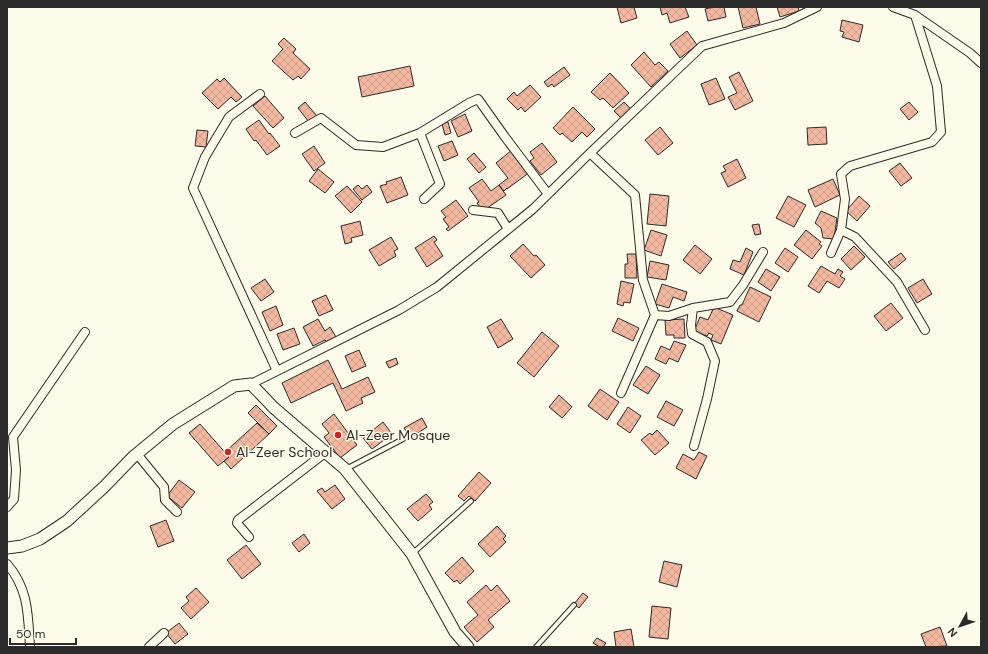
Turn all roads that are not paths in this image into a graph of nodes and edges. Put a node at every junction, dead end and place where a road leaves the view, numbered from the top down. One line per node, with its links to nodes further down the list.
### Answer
1 (817, 7): 8 (street)
2 (894, 7): 3 (street)
3 (915, 15): 4 (street); 13 (street)
4 (981, 63)
5 (260, 94): 20 (street)
6 (295, 133): 7 (street)
7 (420, 133): 9 (street); 10 (street)
8 (590, 153): 9 (street); 17 (street)
9 (548, 194): 12 (street)
10 (424, 199)
11 (473, 210): 12 (street)
12 (508, 230): 20 (street)
13 (841, 230): 15 (street); 18 (street)
14 (763, 252): 16 (street)
15 (831, 253)
16 (693, 308): 17 (street); 24 (street)
17 (655, 315): 22 (street)
18 (925, 330)
19 (86, 332): 29 (street)
20 (277, 371): 21 (street)
21 (251, 384): 25 (street); 26 (street)
22 (620, 393)
23 (403, 438): 27 (lane)
24 (694, 446)
25 (326, 452): 27 (street); 31 (street)
26 (137, 454): 30 (street); 32 (street)
27 (345, 469): 33 (street)
28 (471, 501): 33 (lane)
29 (7, 508)
30 (177, 512)
31 (249, 537)
32 (7, 548)
33 (412, 554): 39 (street)
34 (7, 564): 37 (street)
35 (574, 605): 40 (lane)
36 (164, 633): 38 (street)
37 (30, 647)
38 (149, 647)
39 (468, 647)
40 (536, 647)

